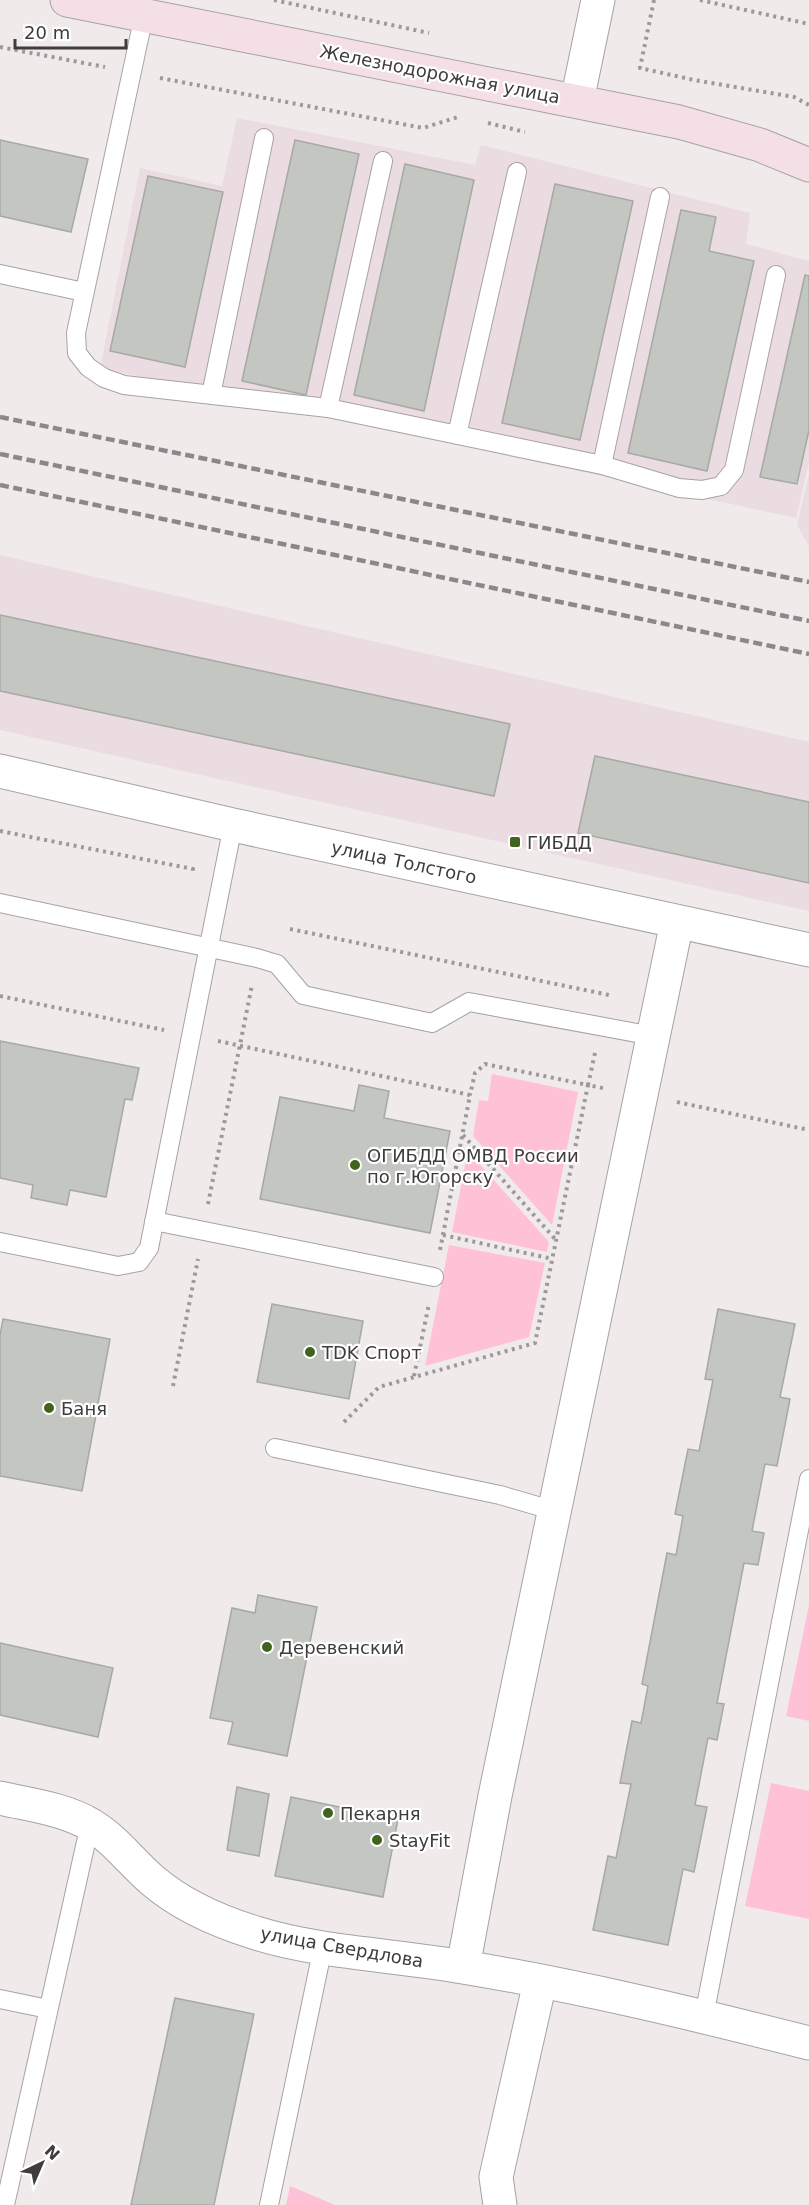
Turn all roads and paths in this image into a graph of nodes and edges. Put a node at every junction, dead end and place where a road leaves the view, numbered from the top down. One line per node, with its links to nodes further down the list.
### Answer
1 (67, 0): 6 (main road, Железнодорожная улица)
2 (274, 0): 8 (path)
3 (598, 0): 11 (street)
4 (654, 0): 12 (path)
5 (700, 0): 7 (path)
6 (144, 15): 10 (lane); 11 (main road, Железнодорожная улица)
7 (809, 24)
8 (436, 34)
9 (0, 47): 10 (path)
10 (132, 73): 13 (path); 23 (lane)
11 (577, 101): 18 (main road, Железнодорожная улица)
12 (809, 105)
13 (466, 119)
14 (478, 121): 15 (path)
15 (525, 132)
16 (264, 138): 24 (lane)
17 (383, 161): 25 (lane)
18 (809, 165)
19 (517, 172): 26 (lane)
20 (660, 197): 27 (lane)
21 (0, 274): 23 (lane)
22 (776, 275): 27 (lane)
23 (84, 292): 24 (lane)
24 (211, 394): 25 (lane)
25 (328, 408): 26 (lane)
26 (457, 435): 27 (lane)
27 (602, 465)
28 (0, 771): 29 (street, улица Толстого)
29 (233, 825): 33 (street, улица Толстого); 35 (lane)
30 (0, 831): 31 (path)
31 (191, 880)
32 (0, 903): 35 (lane)
33 (677, 922): 36 (street, улица Толстого); 43 (street)
34 (290, 929): 38 (path)
35 (208, 947): 37 (lane); 42 (lane)
36 (809, 950)
37 (257, 958): 43 (lane); 44 (path)
38 (609, 995)
39 (0, 996): 41 (path)
40 (165, 1019): 41 (path)
41 (163, 1030): 42 (path)
42 (190, 1036): 44 (path); 50 (lane)
43 (653, 1036): 47 (street)
44 (239, 1046): 46 (path); 51 (path)
45 (588, 1085): 46 (path); 47 (path); 53 (path)
46 (471, 1095): 49 (path)
47 (642, 1095): 48 (path); 62 (street)
48 (809, 1130)
49 (463, 1134): 52 (path); 53 (path)
50 (154, 1221): 51 (lane); 54 (lane)
51 (204, 1230): 56 (lane); 58 (path)
52 (443, 1236): 55 (path); 56 (path)
53 (557, 1240): 55 (path)
54 (0, 1242)
55 (554, 1258): 57 (path)
56 (434, 1276): 57 (path)
57 (414, 1376): 59 (path)
58 (173, 1386)
59 (344, 1422)
60 (275, 1448): 62 (lane)
61 (809, 1479): 70 (lane)
62 (555, 1511): 66 (street)
63 (0, 1798): 64 (street, улица Свердлова)
64 (90, 1824): 65 (street, улица Свердлова); 69 (lane)
65 (323, 1947): 66 (street, улица Свердлова); 73 (lane)
66 (463, 1967): 67 (street, улица Свердлова)
67 (540, 1982): 70 (street, улица Свердлова); 74 (street)
68 (0, 1999): 69 (lane)
69 (48, 2009): 72 (lane)
70 (704, 2016): 71 (street, улица Свердлова)
71 (809, 2043)
72 (5, 2205)
73 (269, 2205)
74 (500, 2205)

